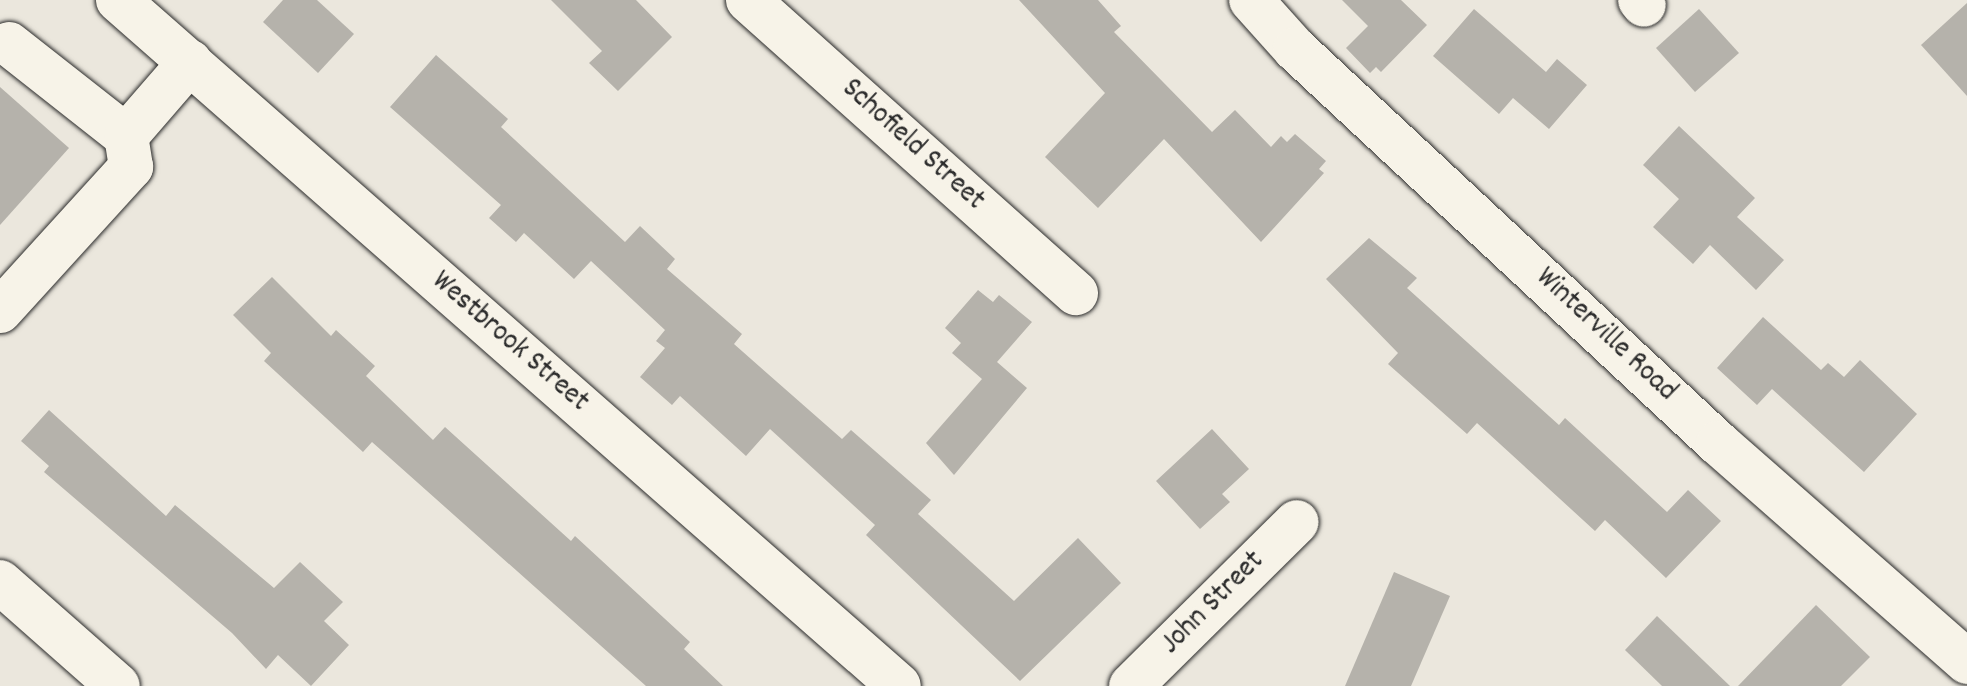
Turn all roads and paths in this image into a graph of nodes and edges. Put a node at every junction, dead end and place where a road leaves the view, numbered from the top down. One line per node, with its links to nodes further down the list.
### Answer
1 (118, 0): 5 (street, Westbrook Street)
2 (748, 0): 7 (street, Schofield Street)
3 (1251, 0): 11 (street, Winterville Road)
4 (9, 44): 6 (street)
5 (190, 62): 6 (street); 13 (street, Westbrook Street)
6 (126, 136): 8 (street)
7 (1076, 293)
8 (0, 311)
9 (1297, 522): 14 (street, John Street)
10 (0, 582): 12 (street)
11 (1967, 662)
12 (118, 686)
13 (899, 686)
14 (1131, 686)

